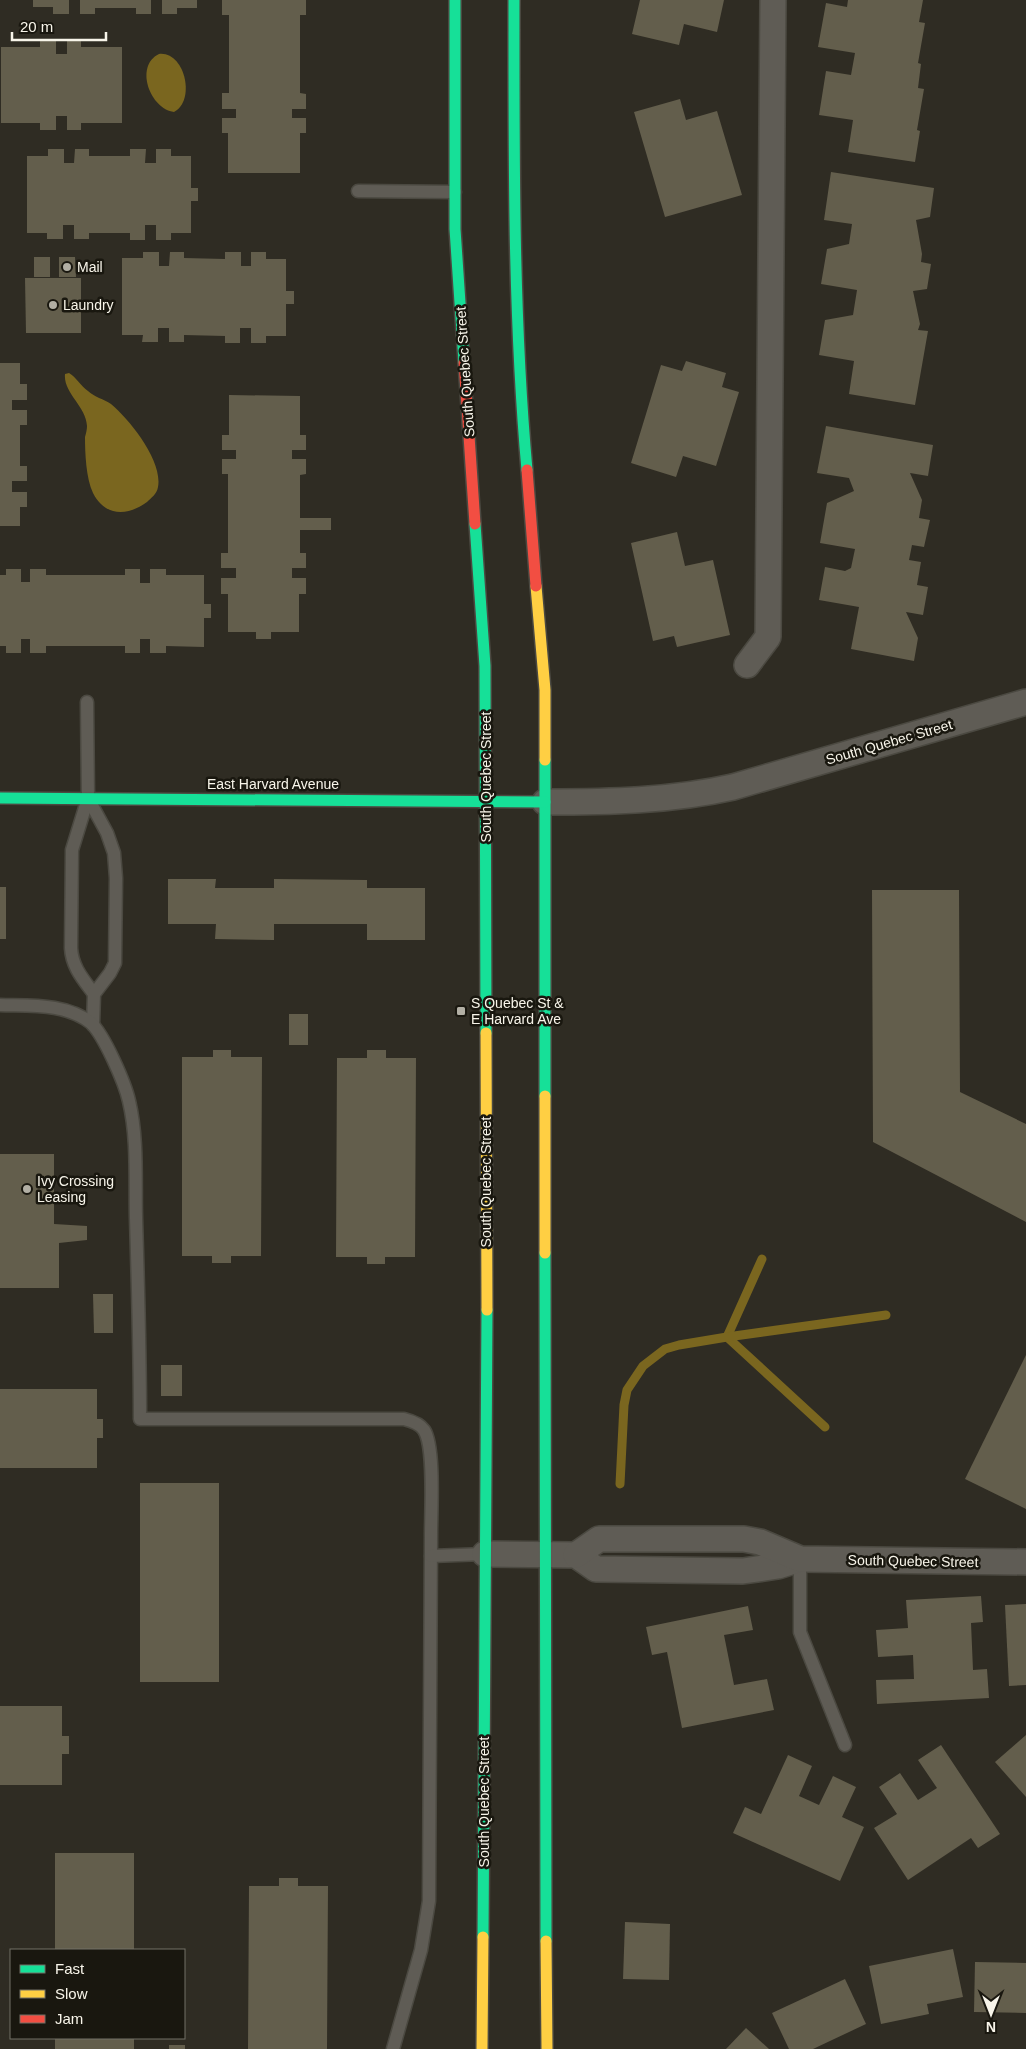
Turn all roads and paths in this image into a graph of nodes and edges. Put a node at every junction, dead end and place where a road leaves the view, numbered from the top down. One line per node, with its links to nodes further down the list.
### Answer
1 (455, 0): 5 (main road, South Quebec Street)
2 (514, 0): 12 (main road)
3 (773, 0): 6 (street)
4 (358, 191): 5 (lane)
5 (455, 192): 11 (main road, South Quebec Street)
6 (747, 664)
7 (87, 702): 10 (lane)
8 (1026, 702): 12 (street, South Quebec Street)
9 (0, 798): 10 (main road, East Harvard Avenue)
10 (88, 798): 11 (main road, East Harvard Avenue); 13 (lane); 13 (lane)
11 (486, 801): 12 (main road, East Harvard Avenue); 16 (main road, South Quebec Street)
12 (545, 802): 17 (main road)
13 (94, 994): 15 (lane)
14 (0, 1006): 15 (lane)
15 (93, 1025): 18 (lane)
16 (486, 1554): 17 (street, South Quebec Street); 18 (lane); 23 (main road, South Quebec Street)
17 (545, 1554): 19 (street, South Quebec Street); 24 (main road)
18 (431, 1556): 22 (lane)
19 (800, 1559): 20 (street, South Quebec Street); 21 (lane)
20 (1026, 1562)
21 (845, 1744)
22 (394, 2048)
23 (482, 2049)
24 (547, 2049)

